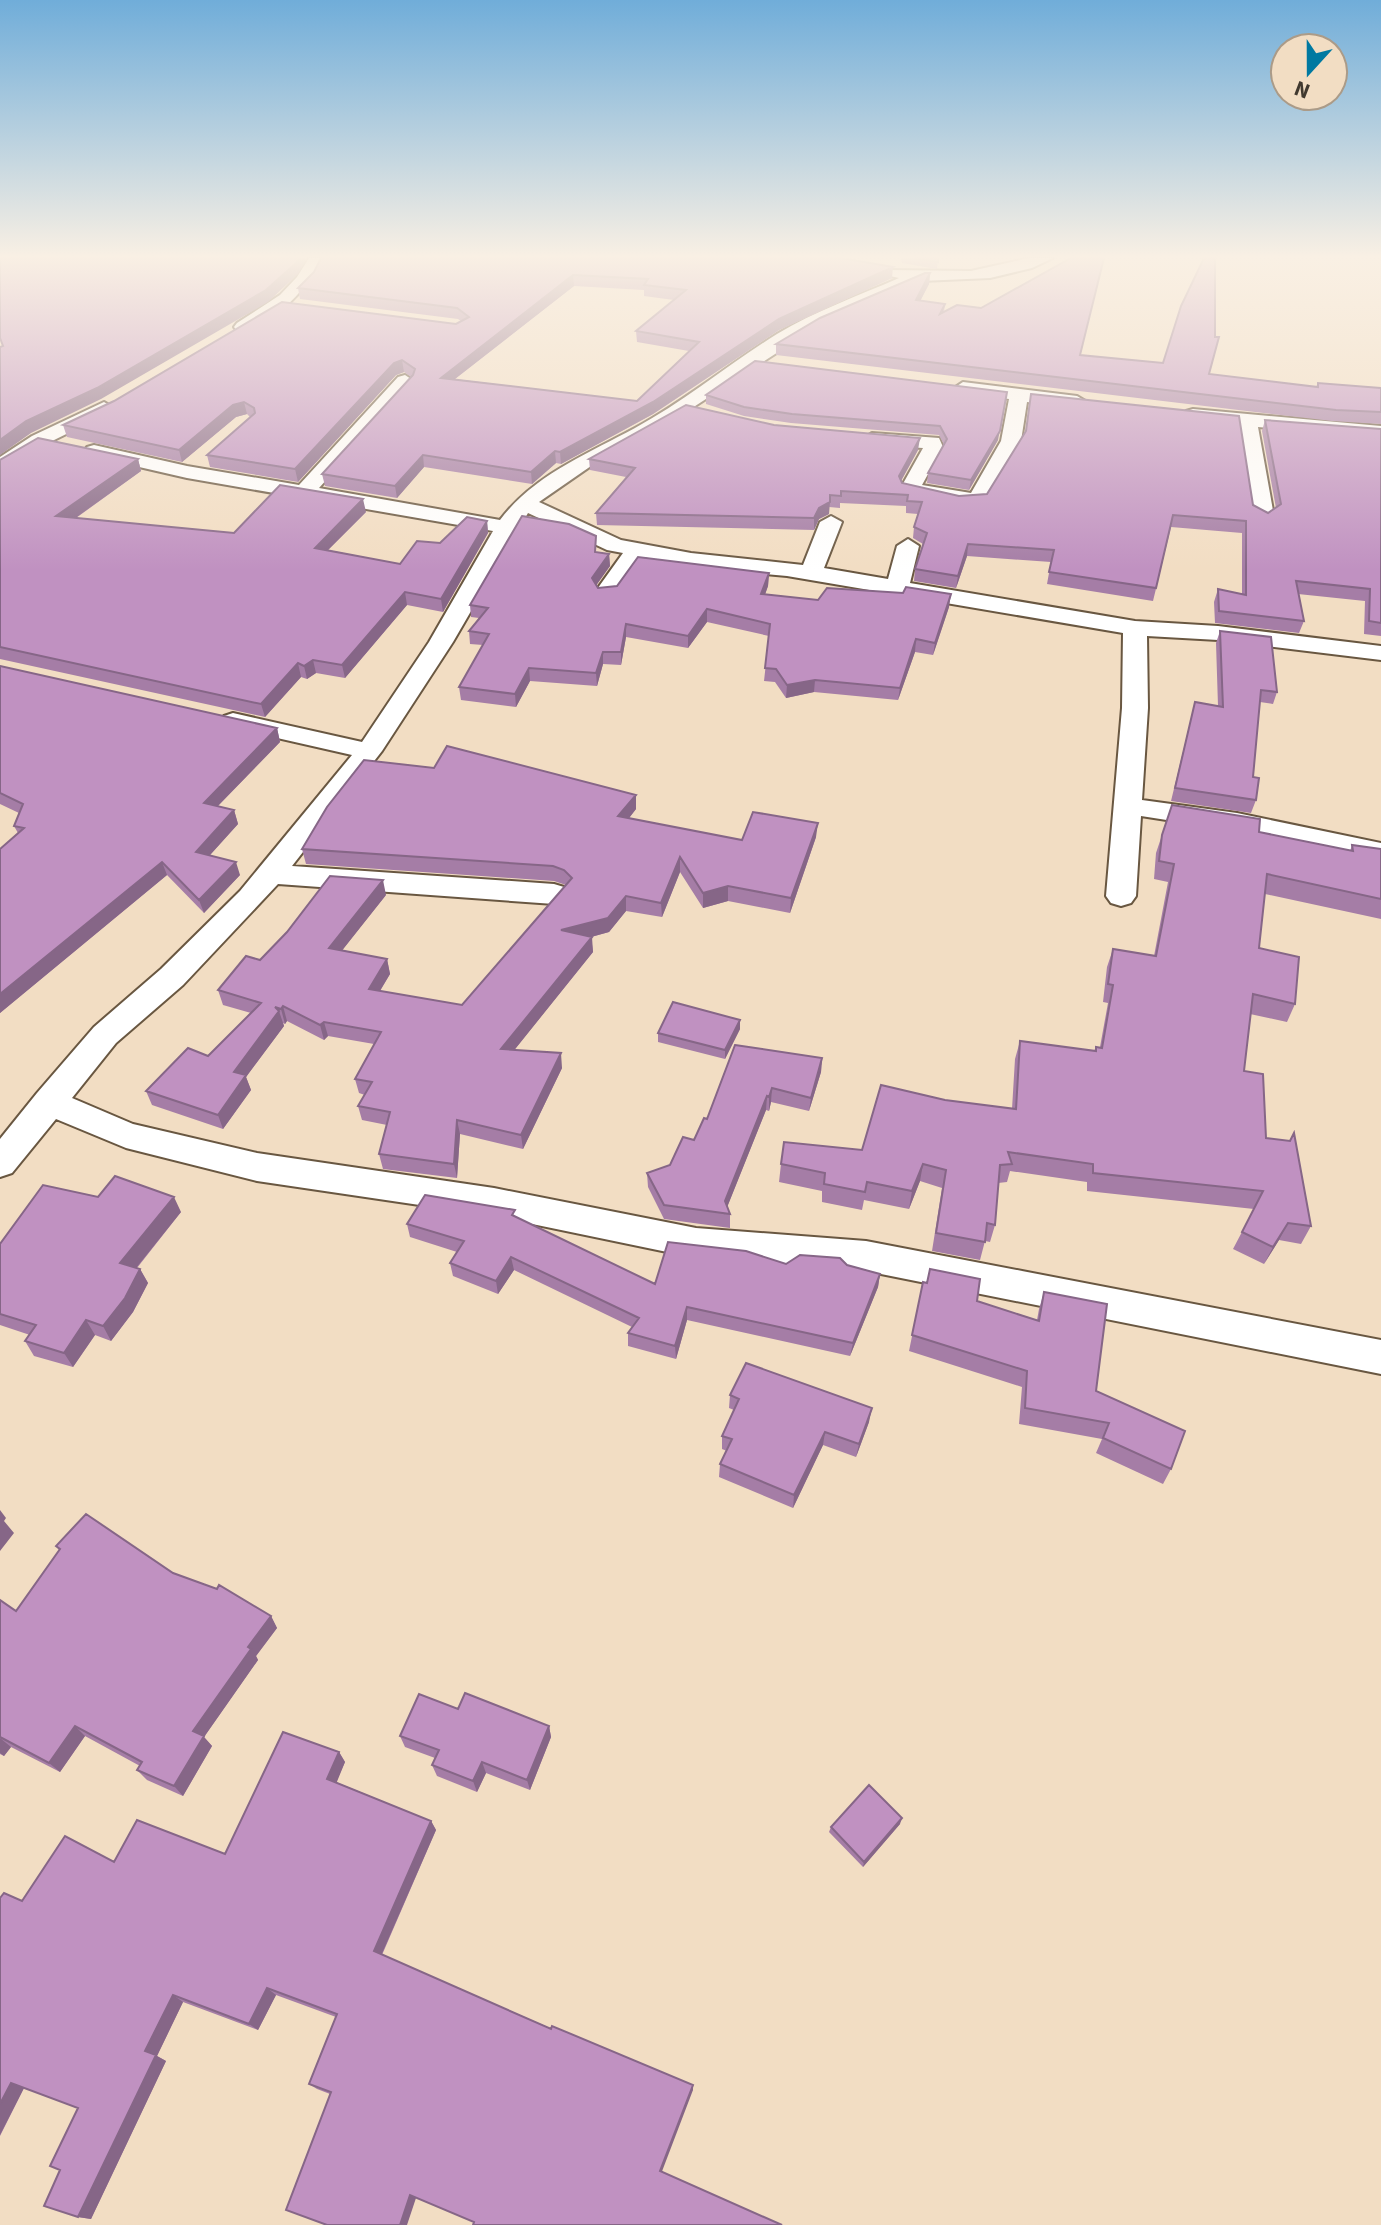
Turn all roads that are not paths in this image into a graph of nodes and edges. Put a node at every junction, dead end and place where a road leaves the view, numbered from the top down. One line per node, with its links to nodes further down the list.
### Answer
1 (751, 362): 9 (street)
2 (758, 362): 3 (street)
3 (783, 365)
4 (405, 381): 19 (street)
5 (946, 386): 6 (street)
6 (1019, 395): 8 (street); 14 (street)
7 (123, 398): 15 (street)
8 (1095, 404)
9 (683, 406): 11 (street); 20 (street)
10 (1171, 413): 12 (street)
11 (712, 415)
12 (1247, 421): 13 (street); 21 (street)
13 (1381, 432)
14 (847, 437)
15 (39, 440): 17 (street); 18 (street)
16 (211, 452): 18 (street)
17 (0, 466)
18 (187, 472): 19 (street)
19 (306, 490): 23 (street)
20 (524, 503): 23 (street); 25 (street)
21 (1263, 516)
22 (831, 522): 26 (street)
23 (506, 527): 32 (street)
24 (908, 546): 27 (street)
25 (637, 550): 26 (street); 28 (street)
26 (811, 573): 27 (street)
27 (897, 587): 29 (street)
28 (607, 592)
29 (1135, 628): 30 (street); 33 (street)
30 (1381, 653)
31 (213, 716): 32 (street)
32 (369, 751): 35 (street)
33 (1128, 806): 34 (street); 37 (street)
34 (1381, 852)
35 (270, 874): 36 (street); 38 (street)
36 (554, 894)
37 (1121, 896)
38 (49, 1102): 39 (street); 40 (street)
39 (0, 1163)
40 (1381, 1357)

